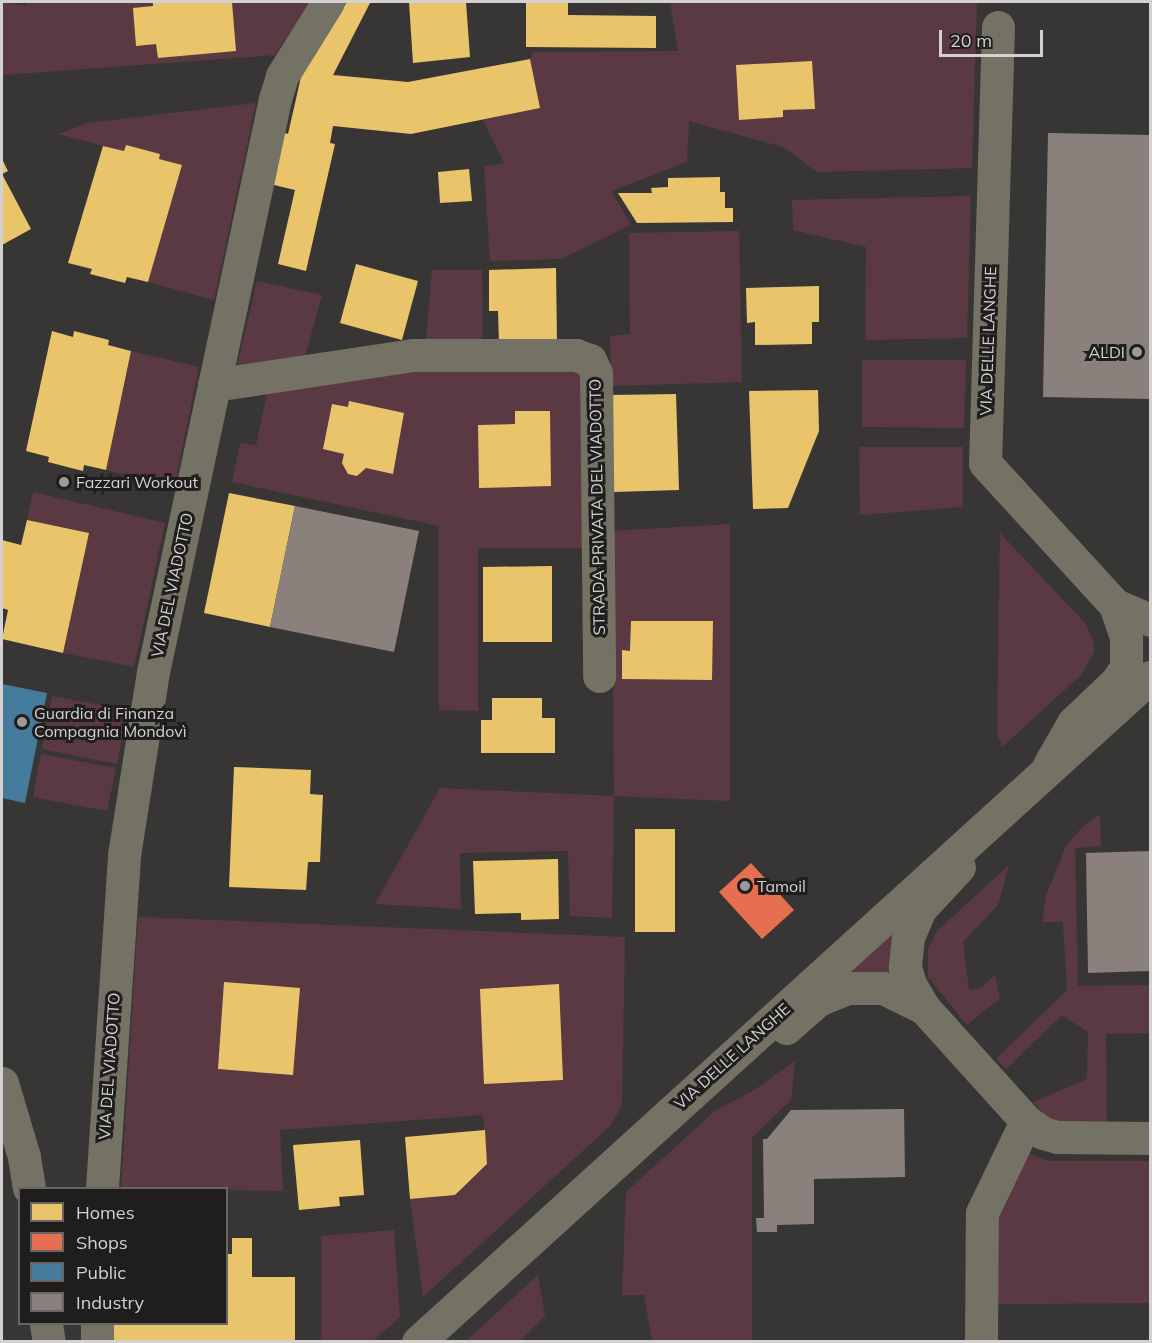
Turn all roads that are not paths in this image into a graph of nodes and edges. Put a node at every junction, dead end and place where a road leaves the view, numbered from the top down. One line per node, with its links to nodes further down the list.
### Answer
1 (328, 2): 3 (street, VIA DEL VIADOTTO)
2 (998, 27): 4 (street, VIA DELLE LANGHE)
3 (214, 385): 6 (street, STRADA PRIVATA DEL VIADOTTO); 16 (street, VIA DEL VIADOTTO)
4 (1115, 605): 5 (street, VIA DELLE LANGHE); 8 (street, VIA DELLE LANGHE)
5 (1150, 620)
6 (599, 676)
7 (1150, 676): 8 (main road, VIA DELLE LANGHE)
8 (1046, 770): 9 (main road, VIA DELLE LANGHE)
9 (963, 845): 10 (street); 11 (main road, VIA DELLE LANGHE)
10 (924, 1008): 11 (street); 13 (street)
11 (746, 1043): 23 (main road, VIA DELLE LANGHE)
12 (2, 1083): 15 (street)
13 (1026, 1121): 14 (street); 24 (street)
14 (1150, 1138)
15 (28, 1187)
16 (102, 1187)
17 (26, 1325): 20 (street)
18 (46, 1325): 21 (street)
19 (97, 1325): 22 (street)
20 (26, 1341)
21 (49, 1341)
22 (97, 1341)
23 (418, 1341)
24 (981, 1341)

